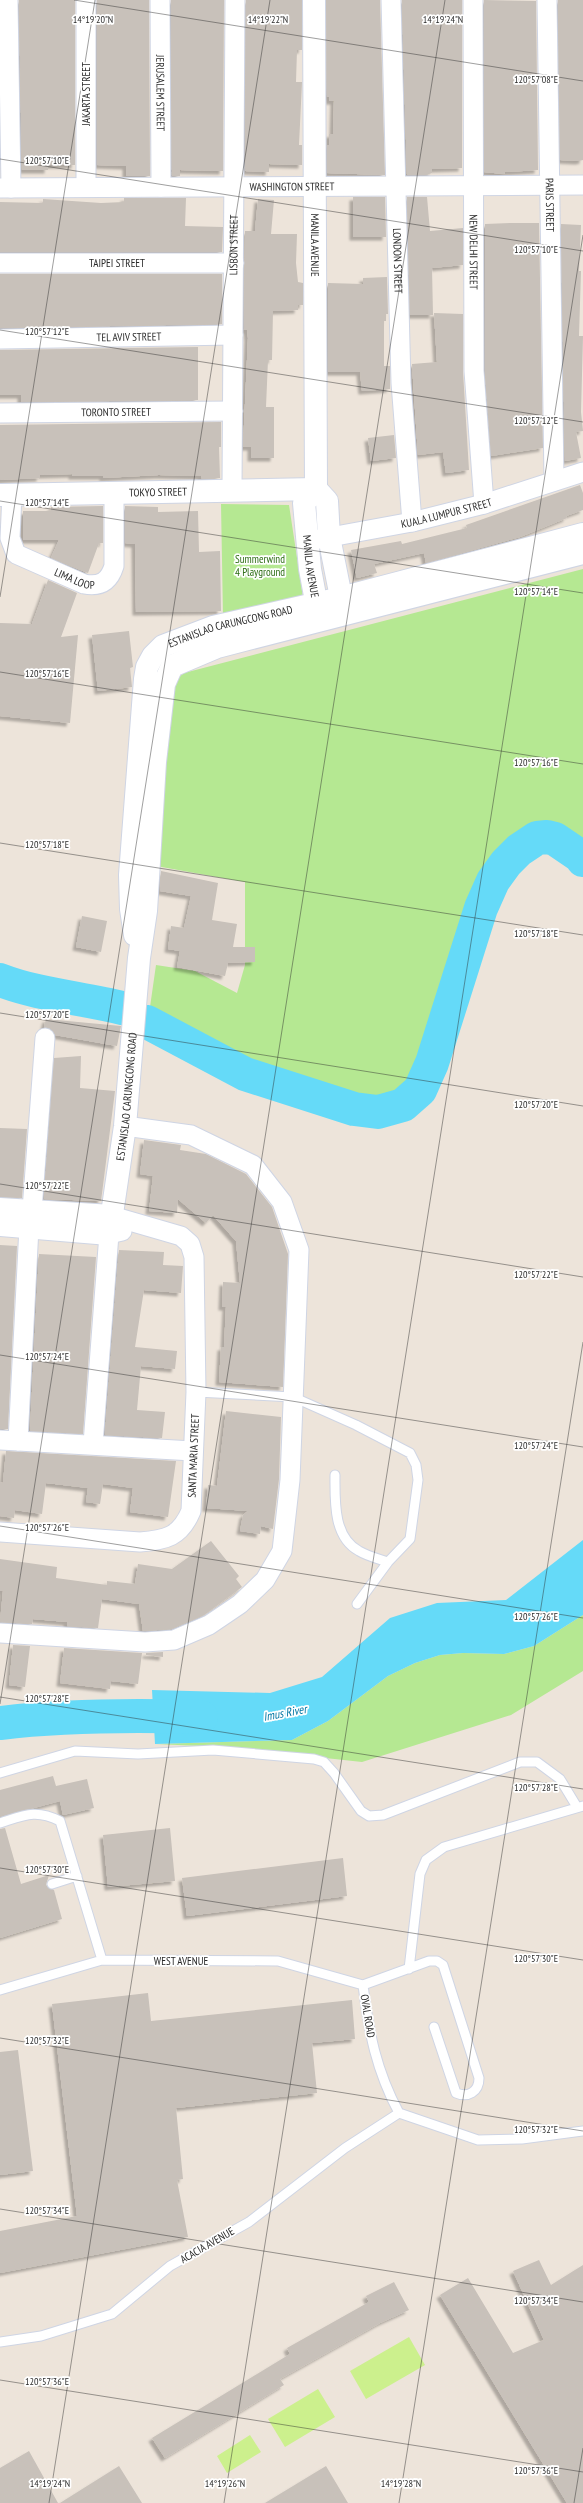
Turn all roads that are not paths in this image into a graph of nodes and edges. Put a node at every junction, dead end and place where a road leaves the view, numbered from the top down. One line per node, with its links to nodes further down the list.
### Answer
1 (8, 0): 17 (street)
2 (86, 0): 15 (street, JAKARTA STREET)
3 (160, 0): 16 (street, JERUSALEM STREET)
4 (235, 0): 12 (street, LISBON STREET)
5 (314, 0): 13 (street, MANILA AVENUE)
6 (391, 0): 14 (street, LONDON STREET)
7 (473, 0): 9 (street, NEW DELHI STREET)
8 (547, 0): 10 (street, PARIS STREET)
9 (474, 185): 10 (street, WASHINGTON STREET); 14 (street, WASHINGTON STREET); 30 (street, NEW DELHI STREET)
10 (550, 185): 11 (street, WASHINGTON STREET); 25 (street, PARIS STREET)
11 (583, 185)
12 (234, 186): 13 (street, WASHINGTON STREET); 16 (street, WASHINGTON STREET); 19 (street, LISBON STREET)
13 (314, 186): 14 (street, WASHINGTON STREET); 26 (street, MANILA AVENUE)
14 (396, 186): 31 (street, LONDON STREET)
15 (86, 187): 16 (street, WASHINGTON STREET); 17 (street, WASHINGTON STREET)
16 (161, 187)
17 (5, 188)
18 (0, 262): 19 (street, TAIPEI STREET)
19 (234, 263): 20 (street, LISBON STREET)
20 (233, 335): 21 (street, TEL AVIV STREET); 22 (street, LISBON STREET)
21 (0, 339)
22 (233, 411): 23 (street, TORONTO STREET); 27 (street, LISBON STREET)
23 (0, 413)
24 (583, 472): 25 (street, KUALA LUMPUR STREET)
25 (554, 481): 30 (street, KUALA LUMPUR STREET)
26 (316, 489): 27 (street, TOKYO STREET); 33 (street, MANILA AVENUE); 34 (street, MANILA AVENUE)
27 (232, 490): 28 (street, TOKYO STREET)
28 (114, 492): 29 (street, TOKYO STREET); 29 (street, LIMA LOOP)
29 (6, 494)
30 (484, 504): 31 (street, KUALA LUMPUR STREET)
31 (412, 522): 33 (street, KUALA LUMPUR STREET)
32 (583, 534): 36 (street, ESTANISLAO CARUNGCONG ROAD)
33 (329, 537): 34 (street, KUALA LUMPUR STREET); 36 (street, MANILA AVENUE)
34 (307, 542): 37 (street, MANILA AVENUE)
35 (583, 553): 36 (street, ESTANISLAO CARUNGCONG ROAD)
36 (343, 607): 37 (street, ESTANISLAO CARUNGCONG ROAD)
37 (318, 613): 39 (street, ESTANISLAO CARUNGCONG ROAD)
38 (45, 1038): 41 (street)
39 (125, 1126): 43 (street, ESTANISLAO CARUNGCONG ROAD); 45 (street)
40 (0, 1209): 41 (street)
41 (30, 1219): 42 (street); 43 (street); 46 (street)
42 (0, 1225)
43 (111, 1225): 44 (street, SANTA MARIA STREET); 47 (street)
44 (196, 1392): 45 (lane); 48 (street, SANTA MARIA STREET)
45 (293, 1397): 51 (lane); 53 (street)
46 (9, 1440): 47 (street)
47 (93, 1444): 48 (street)
48 (193, 1451): 50 (street, SANTA MARIA STREET)
49 (335, 1475): 51 (lane)
50 (0, 1532)
51 (388, 1562): 52 (lane)
52 (357, 1604)
53 (0, 1633)
54 (0, 1773): 55 (lane)
55 (580, 1806): 60 (lane)
56 (0, 1823): 57 (lane)
57 (77, 1876): 58 (lane); 59 (lane)
58 (52, 1884)
59 (102, 1960): 61 (lane, WEST AVENUE); 62 (lane, WEST AVENUE)
60 (409, 1969): 61 (lane, OVAL ROAD); 63 (lane, OVAL ROAD)
61 (363, 1985): 64 (lane, OVAL ROAD)
62 (0, 1990)
63 (434, 2027)
64 (399, 2113): 65 (lane); 66 (lane, ACACIA AVENUE)
65 (583, 2131)
66 (0, 2342)

